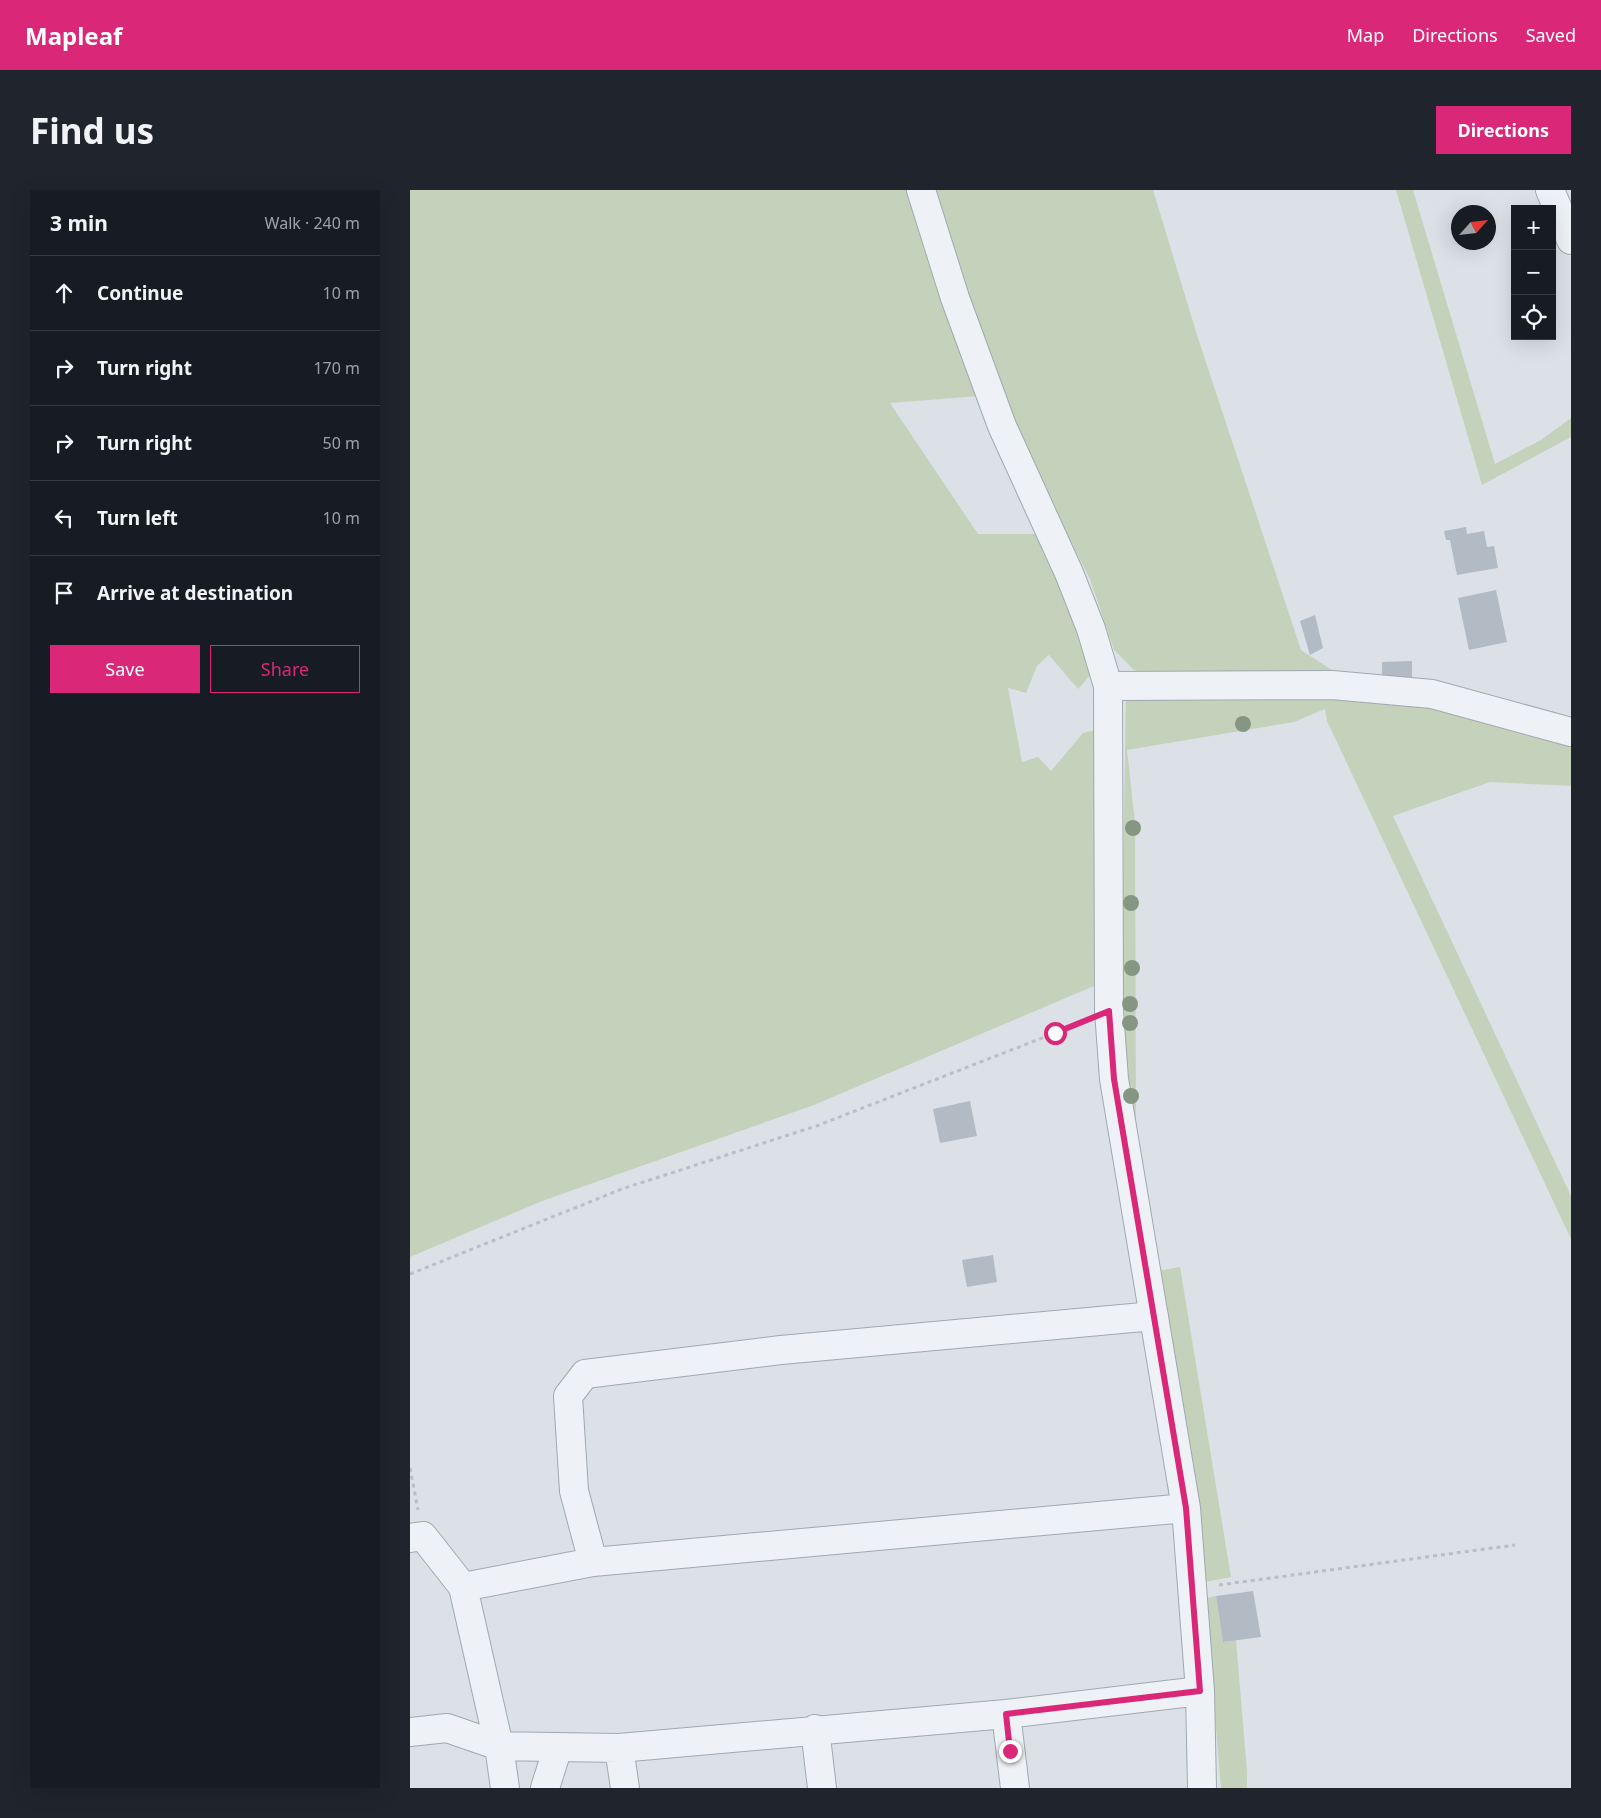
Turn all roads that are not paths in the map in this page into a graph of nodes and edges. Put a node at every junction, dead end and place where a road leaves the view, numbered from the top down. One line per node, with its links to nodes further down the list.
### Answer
1 (921, 190): 4 (street)
2 (1550, 190): 3 (street)
3 (1571, 240)
4 (1108, 686): 5 (street); 6 (street)
5 (1571, 732)
6 (1154, 1316): 7 (street); 9 (street)
7 (1186, 1508): 9 (street); 11 (street)
8 (416, 1537): 10 (street)
9 (593, 1562): 10 (street)
10 (463, 1587): 15 (street)
11 (1200, 1691): 12 (street); 23 (street)
12 (1006, 1714): 13 (street); 22 (street)
13 (815, 1729): 17 (street); 21 (street)
14 (410, 1732): 15 (street)
15 (499, 1746): 16 (street); 18 (street)
16 (558, 1747): 17 (street); 19 (street)
17 (620, 1748): 20 (street)
18 (504, 1788)
19 (545, 1788)
20 (625, 1788)
21 (822, 1788)
22 (1015, 1788)
23 (1202, 1788)

